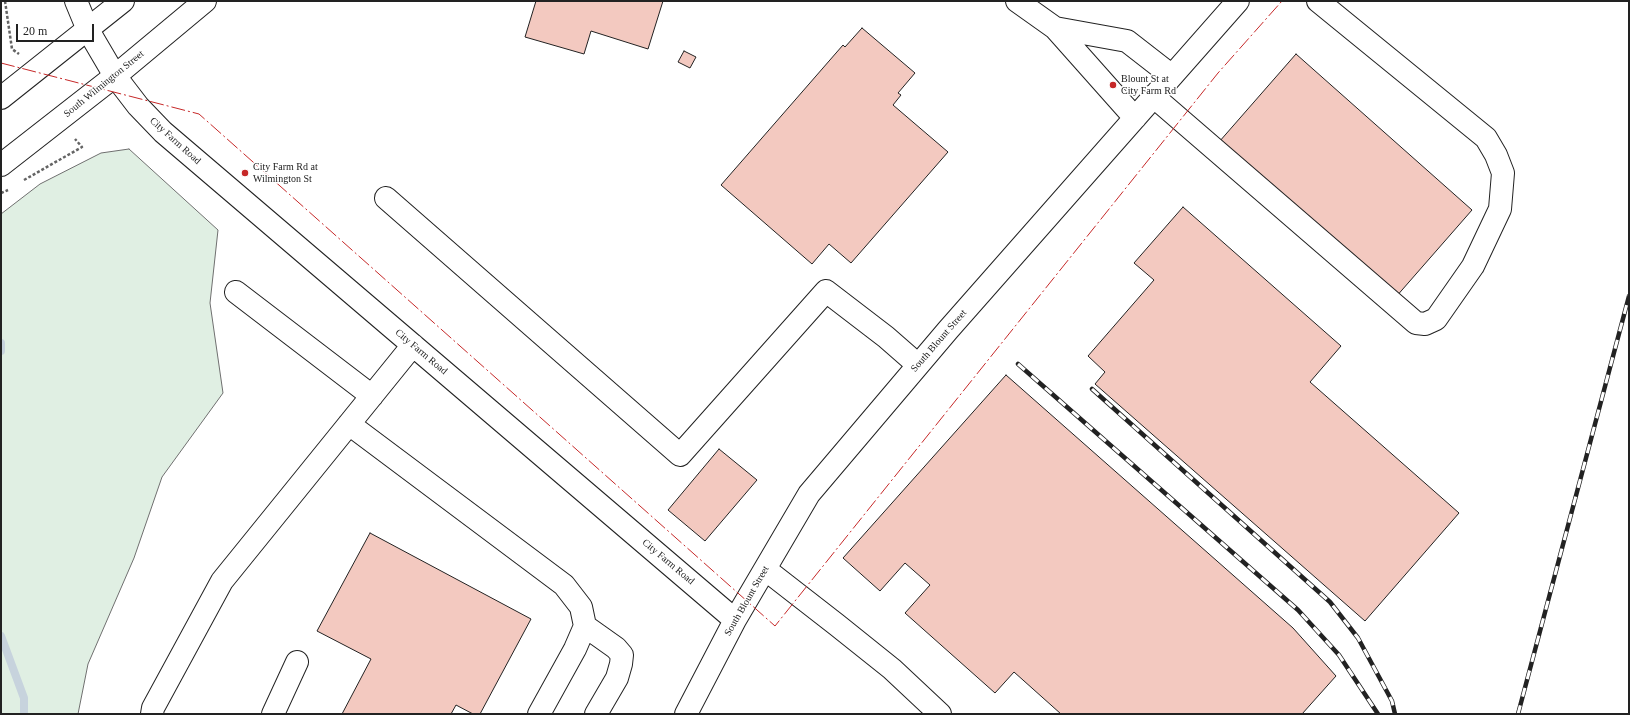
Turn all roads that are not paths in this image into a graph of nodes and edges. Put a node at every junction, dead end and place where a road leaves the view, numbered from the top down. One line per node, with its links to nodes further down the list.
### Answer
1 (76, 1): 8 (street, City Farm Road)
2 (123, 1): 8 (street)
3 (205, 1): 9 (street, South Wilmington Street)
4 (1017, 1): 7 (street)
5 (1238, 1): 10 (street, South Blount Street)
6 (1318, 1): 11 (street)
7 (1055, 28): 10 (street); 13 (street)
8 (88, 30): 9 (street, City Farm Road); 12 (street)
9 (115, 76): 14 (street, South Wilmington Street); 17 (street, City Farm Road)
10 (1172, 76): 11 (street, South Blount Street)
11 (1154, 96): 13 (street, South Blount Street)
12 (1, 98)
13 (1135, 118): 18 (street, South Blount Street)
14 (1, 165)
15 (386, 198): 18 (street)
16 (236, 292): 19 (street)
17 (413, 345): 19 (street); 22 (street, City Farm Road)
18 (918, 365): 21 (street, South Blount Street)
19 (372, 396): 20 (street)
20 (349, 424): 23 (street); 25 (street)
21 (765, 569): 22 (street, South Blount Street); 30 (street)
22 (735, 620): 29 (street, South Blount Street)
23 (585, 626): 27 (street); 28 (street)
24 (297, 662): 26 (street)
25 (152, 714)
26 (273, 714)
27 (539, 714)
28 (596, 714)
29 (686, 714)
30 (940, 714)

